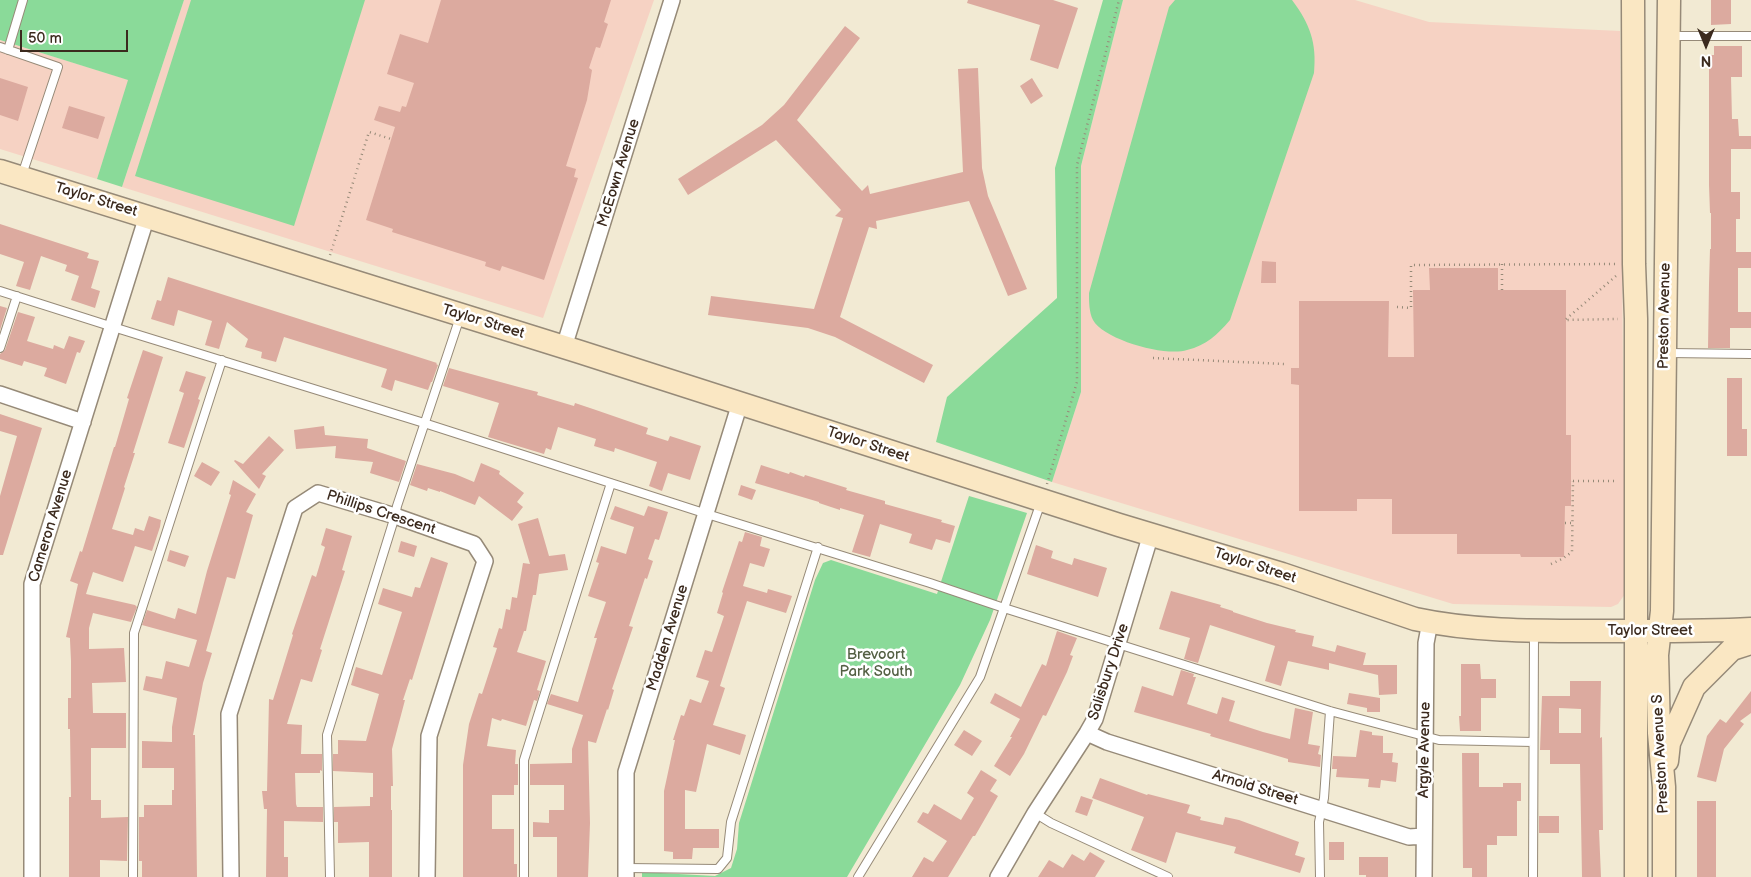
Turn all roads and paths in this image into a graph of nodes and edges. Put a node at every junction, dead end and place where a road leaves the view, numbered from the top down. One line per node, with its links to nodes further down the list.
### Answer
1 (24, 0): 9 (lane)
2 (672, 0): 24 (street, McEown Avenue)
3 (1119, 0): 37 (path)
4 (1633, 0): 49 (main road, Preston Avenue)
5 (1669, 0): 6 (main road, Preston Avenue)
6 (1669, 36): 7 (lane); 26 (main road, Preston Avenue)
7 (1751, 36)
8 (0, 47): 9 (lane)
9 (8, 50): 11 (lane)
10 (391, 139): 15 (path)
11 (10, 174): 12 (main road, Taylor Street)
12 (147, 216): 15 (main road, Taylor Street); 23 (street, Cameron Avenue)
13 (1502, 264): 14 (path); 17 (path); 20 (path)
14 (1624, 264)
15 (325, 271): 21 (main road, Taylor Street)
16 (1617, 275): 22 (path)
17 (1502, 290)
18 (0, 291): 19 (lane)
19 (17, 296): 23 (lane); 25 (lane)
20 (1397, 307)
21 (461, 316): 24 (main road, Taylor Street); 34 (lane)
22 (1625, 319)
23 (113, 327): 29 (lane); 33 (street, Cameron Avenue)
24 (564, 347): 32 (main road, Taylor Street)
25 (0, 348)
26 (1665, 354): 27 (lane); 50 (main road, Preston Avenue)
27 (1751, 354)
28 (1153, 358): 30 (path)
29 (222, 360): 34 (lane); 63 (lane)
30 (1284, 364)
31 (0, 394): 33 (street)
32 (740, 404): 37 (main road, Taylor Street); 38 (street, Madden Avenue)
33 (83, 422): 62 (street, Cameron Avenue)
34 (424, 423): 36 (lane); 39 (lane)
35 (1618, 481): 41 (path)
36 (611, 483): 38 (lane); 67 (lane)
37 (1042, 500): 42 (main road, Taylor Street); 45 (lane)
38 (706, 514): 43 (lane); 61 (street, Madden Avenue)
39 (395, 516): 64 (street, Phillips Crescent); 65 (lane); 66 (street, Phillips Crescent)
40 (1565, 523): 41 (path)
41 (1573, 523): 44 (path)
42 (1151, 534): 46 (main road, Taylor Street); 52 (street, Salisbury Drive)
43 (818, 547): 45 (lane); 61 (lane)
44 (1551, 564)
45 (1004, 608): 52 (lane); 68 (lane)
46 (1430, 622): 48 (main road, Taylor Street); 55 (street, Argyle Avenue)
47 (1751, 629): 50 (main road, Taylor Street)
48 (1534, 631): 49 (main road, Taylor Street); 56 (lane)
49 (1635, 631): 50 (main road, Taylor Street); 74 (main road, Preston Avenue S)
50 (1660, 631): 57 (main road, Preston Avenue S)
51 (1751, 642): 57 (main road)
52 (1119, 644): 53 (lane); 54 (street, Salisbury Drive)
53 (1330, 711): 55 (lane); 58 (lane)
54 (1087, 733): 58 (street, Arnold Street); 59 (street, Salisbury Drive)
55 (1425, 737): 56 (lane); 60 (street, Argyle Avenue)
56 (1533, 742): 73 (lane)
57 (1664, 787): 75 (main road, Preston Avenue S)
58 (1323, 809): 60 (street, Arnold Street); 71 (lane)
59 (1035, 813): 69 (street, Salisbury Drive); 70 (lane)
60 (1424, 836): 72 (street, Argyle Avenue)
61 (626, 872)
62 (32, 877)
63 (133, 877)
64 (231, 877)
65 (330, 877)
66 (427, 877)
67 (524, 877)
68 (858, 877)
69 (998, 877)
70 (1168, 877)
71 (1320, 877)
72 (1424, 877)
73 (1533, 877)
74 (1636, 877)
75 (1664, 877)

